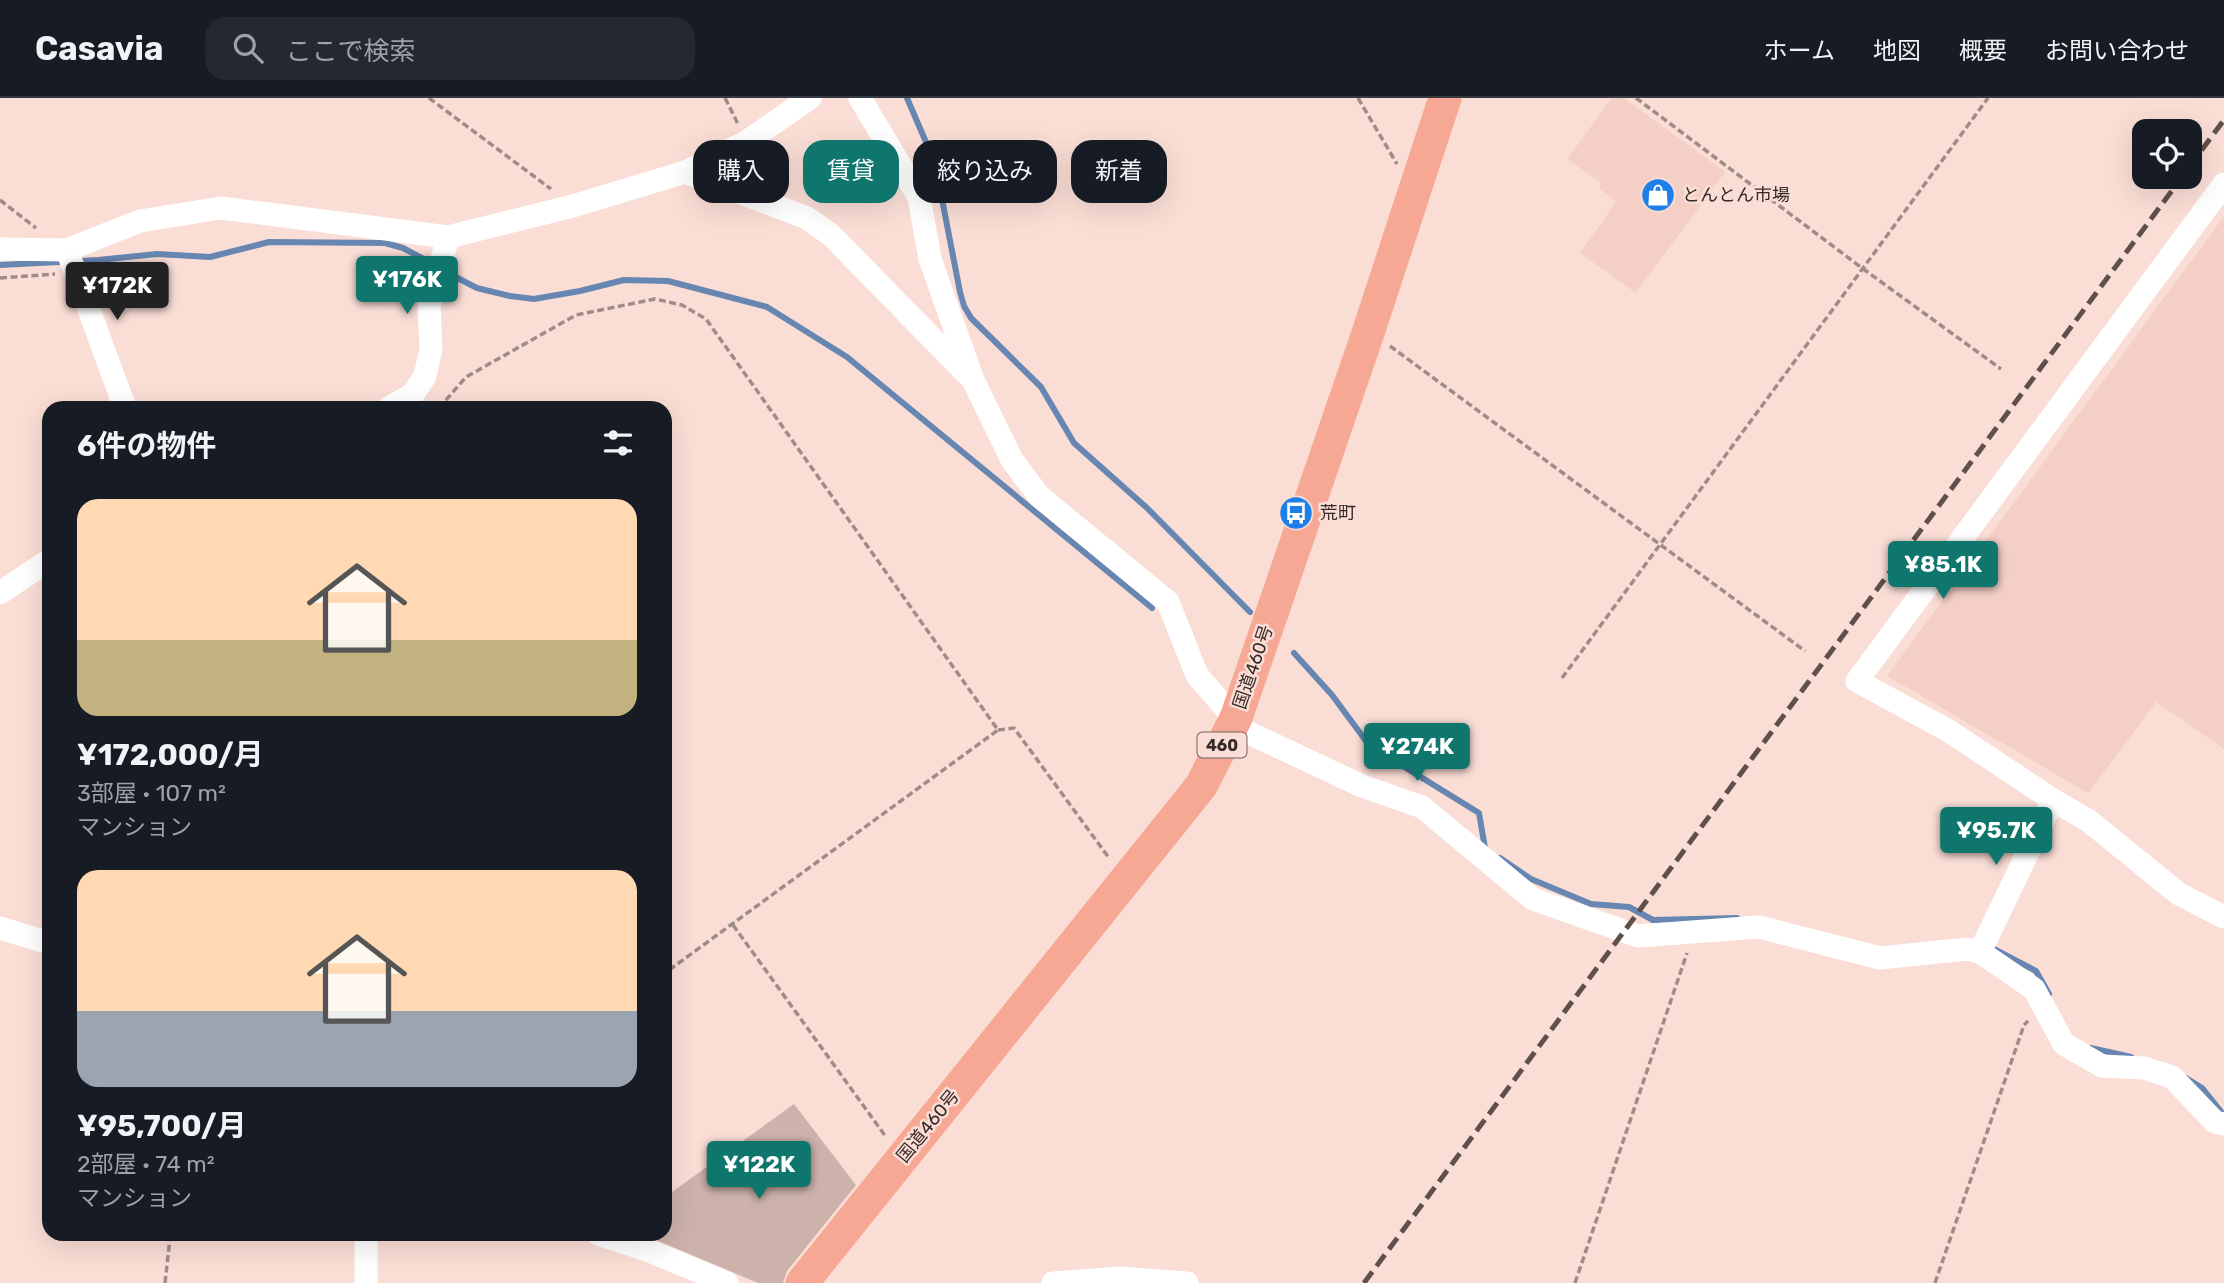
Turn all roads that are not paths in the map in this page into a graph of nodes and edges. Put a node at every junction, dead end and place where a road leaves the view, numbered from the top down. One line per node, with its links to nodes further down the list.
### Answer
1 (810, 98): 4 (street)
2 (860, 98): 9 (street)
3 (1445, 98): 14 (highway, 国道460号 / 460)
4 (685, 172): 6 (street); 9 (street)
5 (2224, 184): 15 (street)
6 (448, 237): 8 (street); 11 (street)
7 (0, 249): 8 (street)
8 (59, 250): 10 (street)
9 (973, 380): 14 (street)
10 (122, 401)
11 (400, 401)
12 (42, 565): 13 (street)
13 (0, 593)
14 (1236, 718): 19 (street); 25 (highway, 国道460号 / 460)
15 (2053, 800): 16 (street); 19 (street)
16 (2224, 917)
17 (0, 928): 18 (street)
18 (42, 941)
19 (1980, 952): 20 (street)
20 (2224, 1124)
21 (366, 1241): 23 (street)
22 (619, 1241): 24 (street)
23 (366, 1283)
24 (727, 1283)
25 (802, 1283)
26 (1053, 1283): 27 (street)
27 (1187, 1283)

